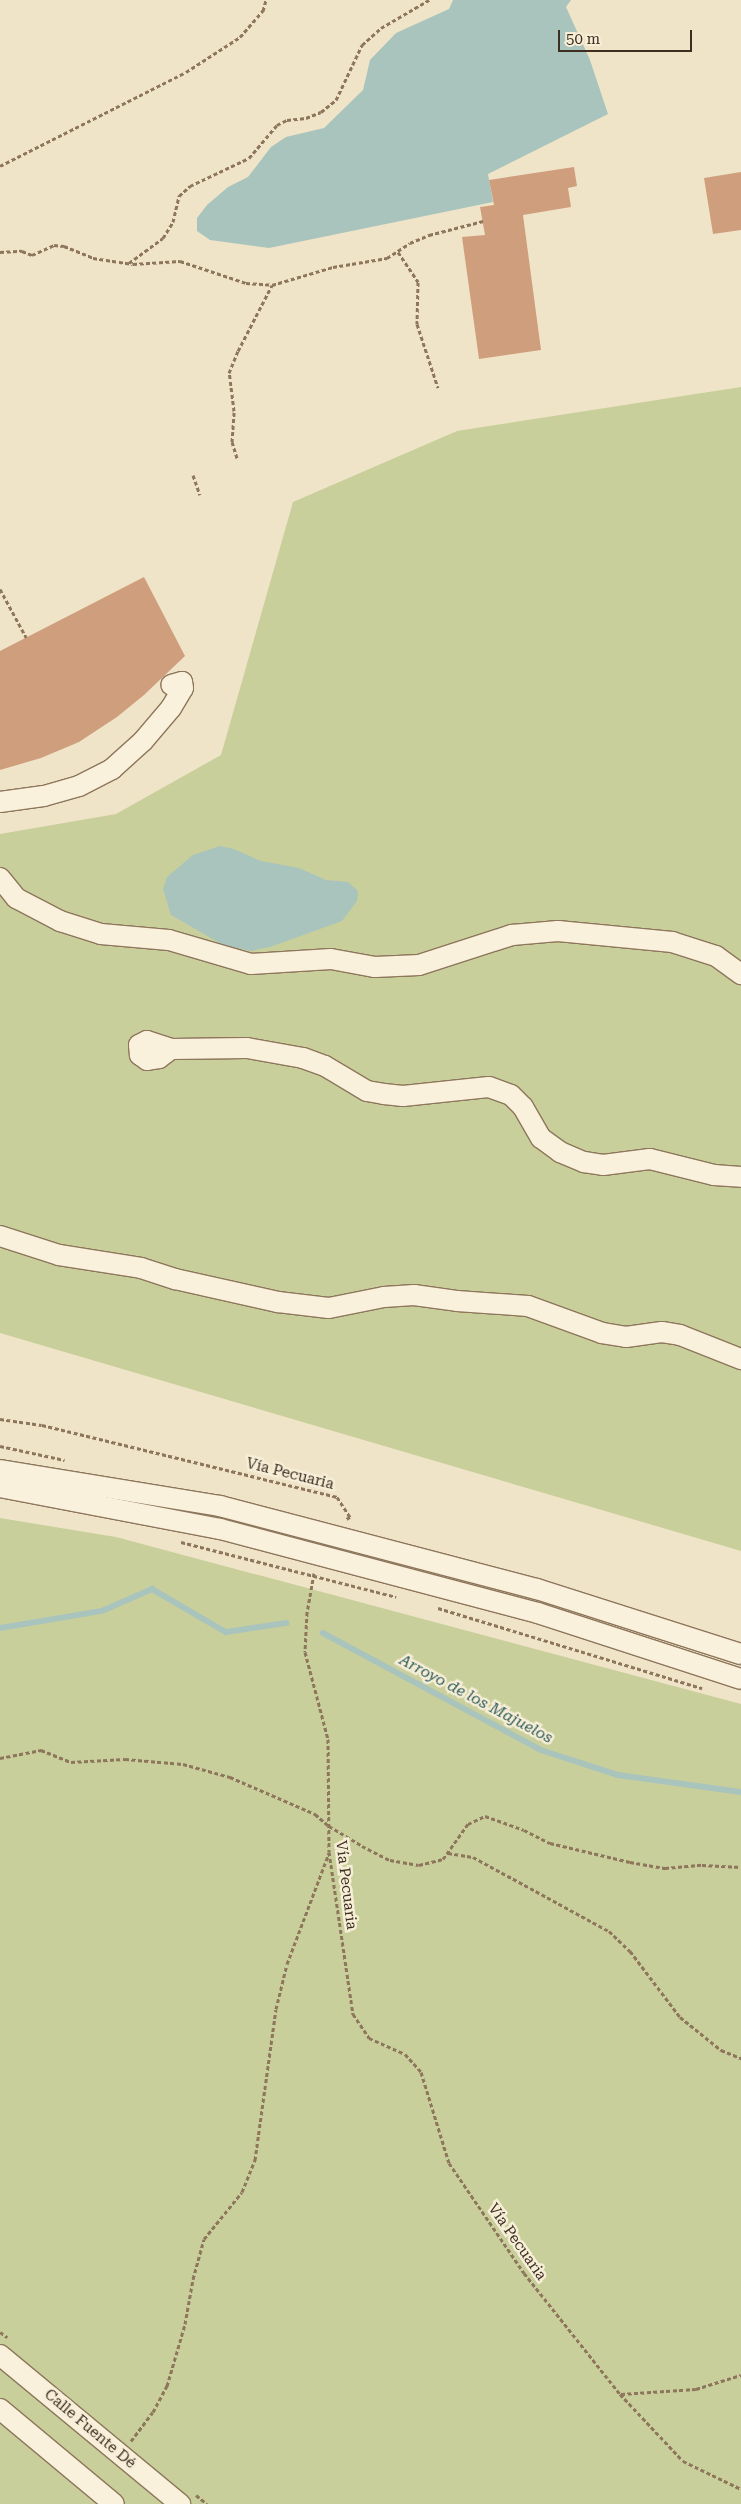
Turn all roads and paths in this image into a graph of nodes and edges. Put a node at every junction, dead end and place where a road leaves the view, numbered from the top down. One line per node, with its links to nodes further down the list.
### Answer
1 (266, 0): 3 (path)
2 (429, 0): 7 (path)
3 (0, 166)
4 (482, 221): 6 (path)
5 (0, 252): 7 (path)
6 (398, 252): 8 (path); 9 (path)
7 (128, 264): 8 (path)
8 (272, 285): 10 (path)
9 (438, 388)
10 (237, 458)
11 (193, 475): 12 (path)
12 (200, 495)
13 (0, 589): 14 (path)
14 (26, 637)
15 (171, 685): 16 (street)
16 (0, 802)
17 (0, 878): 18 (street)
18 (741, 974)
19 (171, 1050): 20 (street)
20 (741, 1177)
21 (0, 1236): 22 (street)
22 (741, 1359)
23 (0, 1419): 26 (path, Vía Pecuaria)
24 (0, 1470): 26 (street)
25 (0, 1486): 28 (street)
26 (322, 1533): 32 (street)
27 (173, 1540): 29 (path)
28 (318, 1555): 29 (path, Vía Pecuaria); 33 (street)
29 (314, 1576): 30 (path); 36 (path, Vía Pecuaria)
30 (404, 1599)
31 (432, 1606): 34 (path)
32 (741, 1654)
33 (741, 1679)
34 (706, 1689)
35 (0, 1758): 36 (path)
36 (329, 1826): 37 (path, Vía Pecuaria); 38 (path)
37 (329, 1852): 43 (path, Vía Pecuaria); 45 (path)
38 (447, 1853): 39 (path); 40 (path)
39 (741, 1867)
40 (741, 2058)
41 (0, 2354): 48 (street, Calle Fuente Dé)
42 (741, 2375): 43 (path)
43 (620, 2394): 46 (path, Vía Pecuaria)
44 (0, 2409): 47 (street)
45 (132, 2441)
46 (741, 2489)
47 (114, 2504)
48 (180, 2504)

